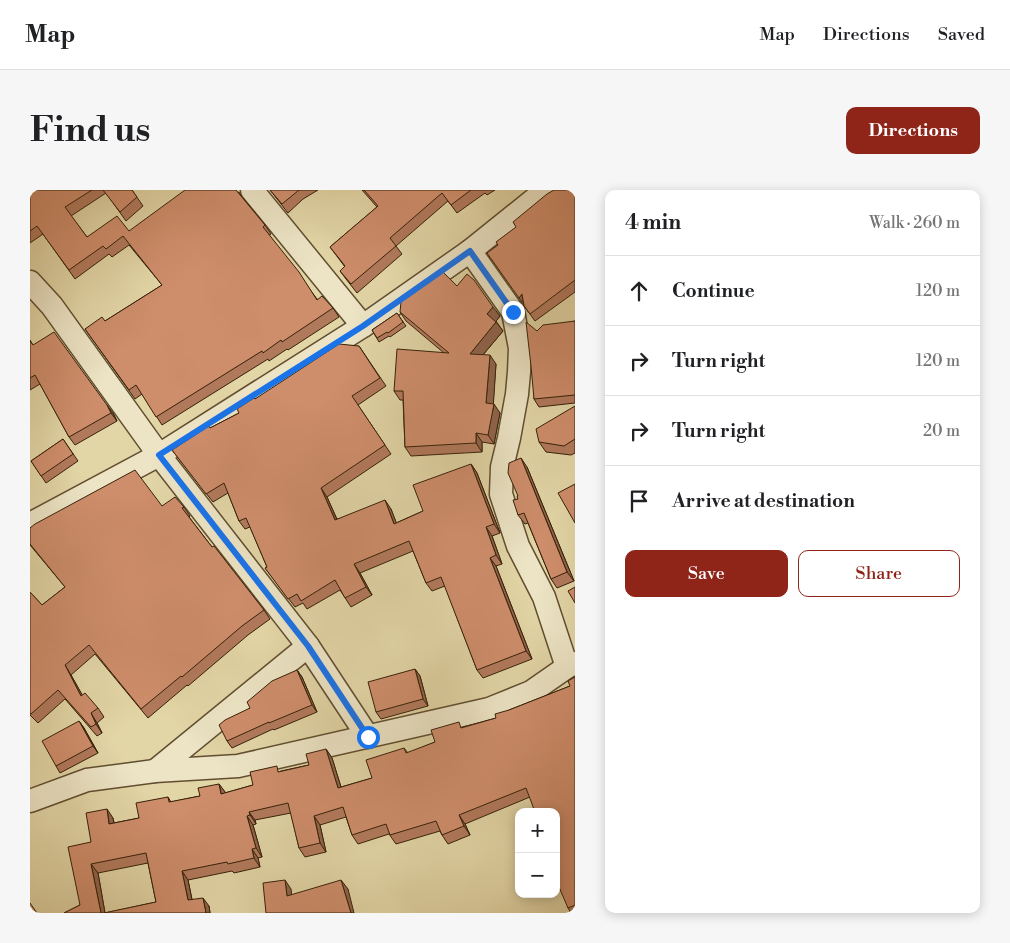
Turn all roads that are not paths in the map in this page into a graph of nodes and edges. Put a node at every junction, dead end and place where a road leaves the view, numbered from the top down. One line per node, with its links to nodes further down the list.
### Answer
1 (252, 190): 5 (street)
2 (546, 190): 3 (street)
3 (470, 251): 5 (street); 9 (street)
4 (30, 282): 6 (street)
5 (363, 326): 6 (street)
6 (159, 455): 7 (street); 8 (street)
7 (30, 524)
8 (308, 646): 10 (street); 11 (street)
9 (571, 665): 10 (street)
10 (368, 737): 11 (street)
11 (155, 772): 12 (street)
12 (30, 801)

